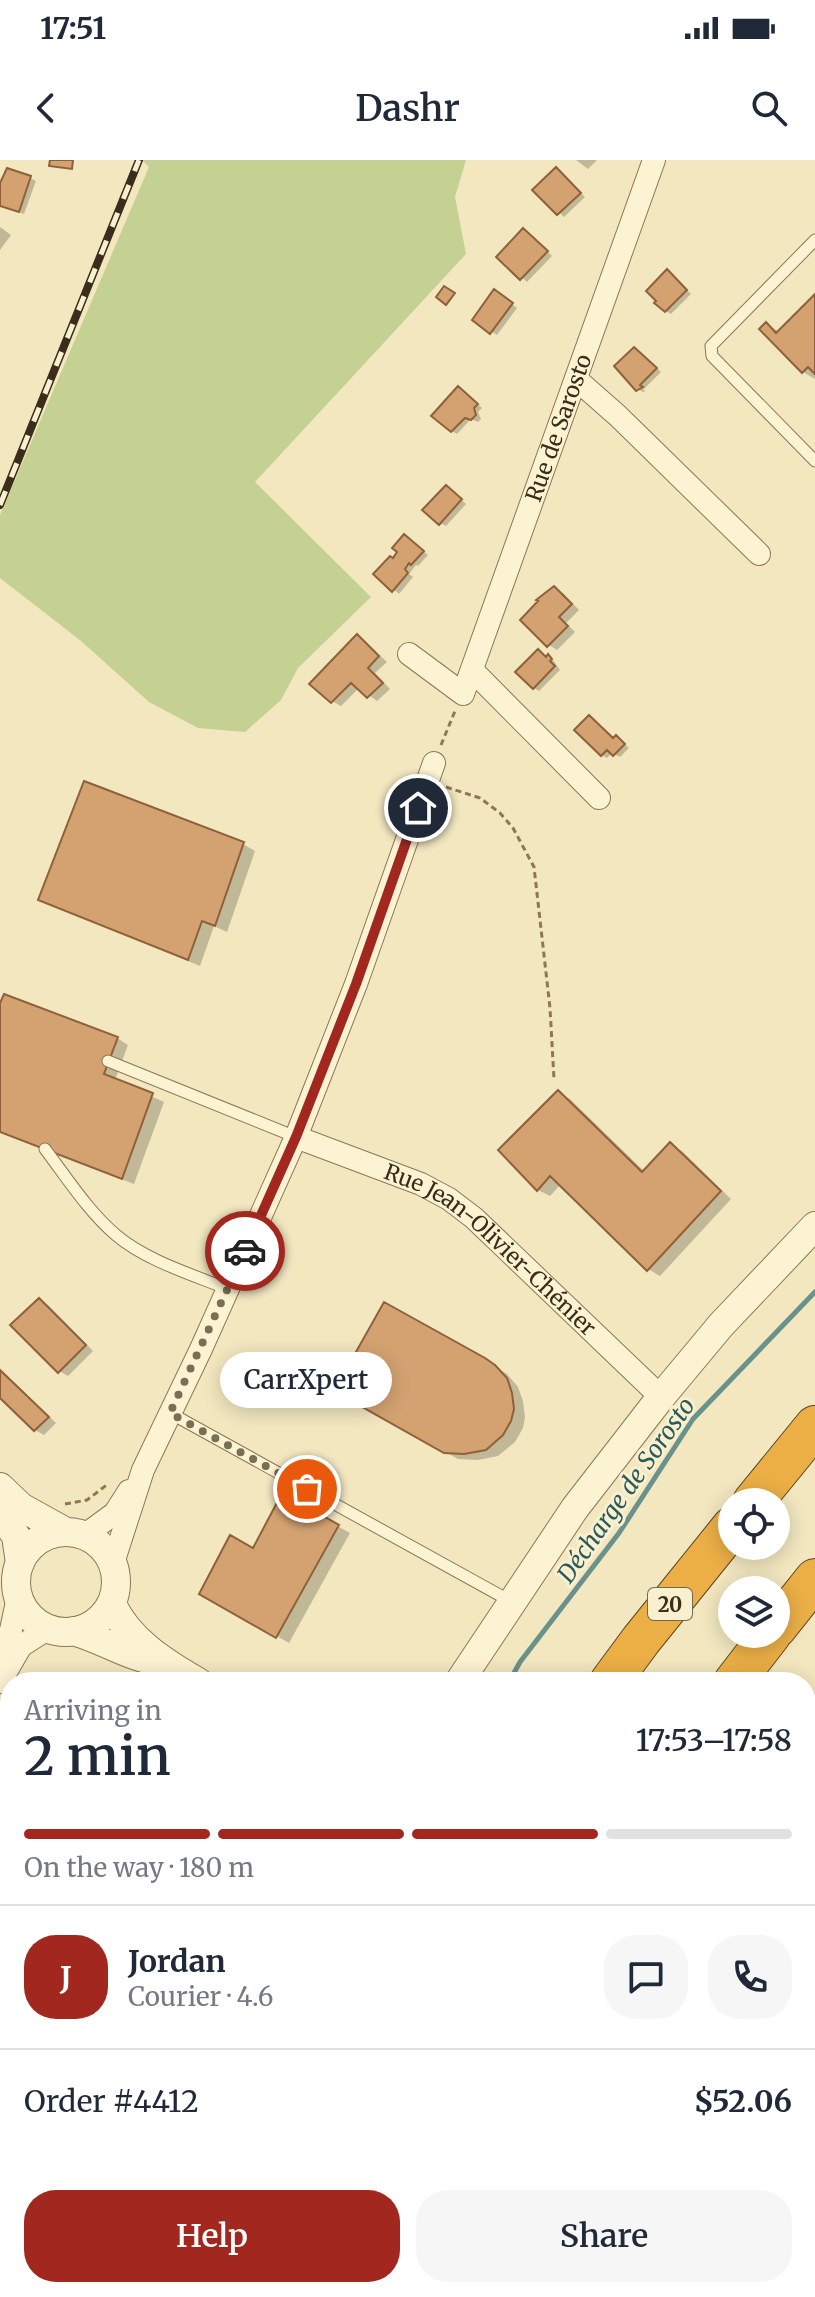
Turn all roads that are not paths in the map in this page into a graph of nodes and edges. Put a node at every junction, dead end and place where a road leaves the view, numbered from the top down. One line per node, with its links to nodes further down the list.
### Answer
1 (654, 160): 3 (street, Rue de Sarosto)
2 (815, 240): 4 (lane)
3 (576, 379): 5 (street); 7 (street, Rue de Sarosto)
4 (815, 461)
5 (759, 554)
6 (409, 654): 7 (street, Rue de Sarosto)
7 (472, 670): 9 (street)
8 (431, 772): 11 (street)
9 (599, 798)
10 (108, 1061): 11 (lane)
11 (296, 1137): 14 (street); 15 (street, Rue Jean-Olivier-Chénier)
12 (45, 1149): 14 (lane)
13 (815, 1226): 15 (street)
14 (228, 1289): 16 (street)
15 (661, 1397): 28 (street)
16 (170, 1413): 18 (street); 28 (lane)
17 (815, 1426): 20 (highway)
18 (143, 1470): 22 (street); 25 (street)
19 (0, 1487): 22 (street)
20 (764, 1488)
21 (0, 1513): 24 (street)
22 (75, 1533): 24 (street); 25 (street)
23 (718, 1544): 38 (highway, 20)
24 (20, 1563): 27 (street)
25 (113, 1563): 29 (street)
26 (815, 1579): 30 (highway)
27 (18, 1597): 31 (street); 33 (street)
28 (512, 1602): 37 (street)
29 (112, 1604): 31 (street); 34 (street)
30 (790, 1610)
31 (61, 1630): 34 (street); 35 (street)
32 (760, 1648): 39 (highway)
33 (0, 1653)
34 (164, 1663): 36 (street)
35 (6, 1672)
36 (180, 1672)
37 (466, 1672)
38 (617, 1672)
39 (742, 1672)

